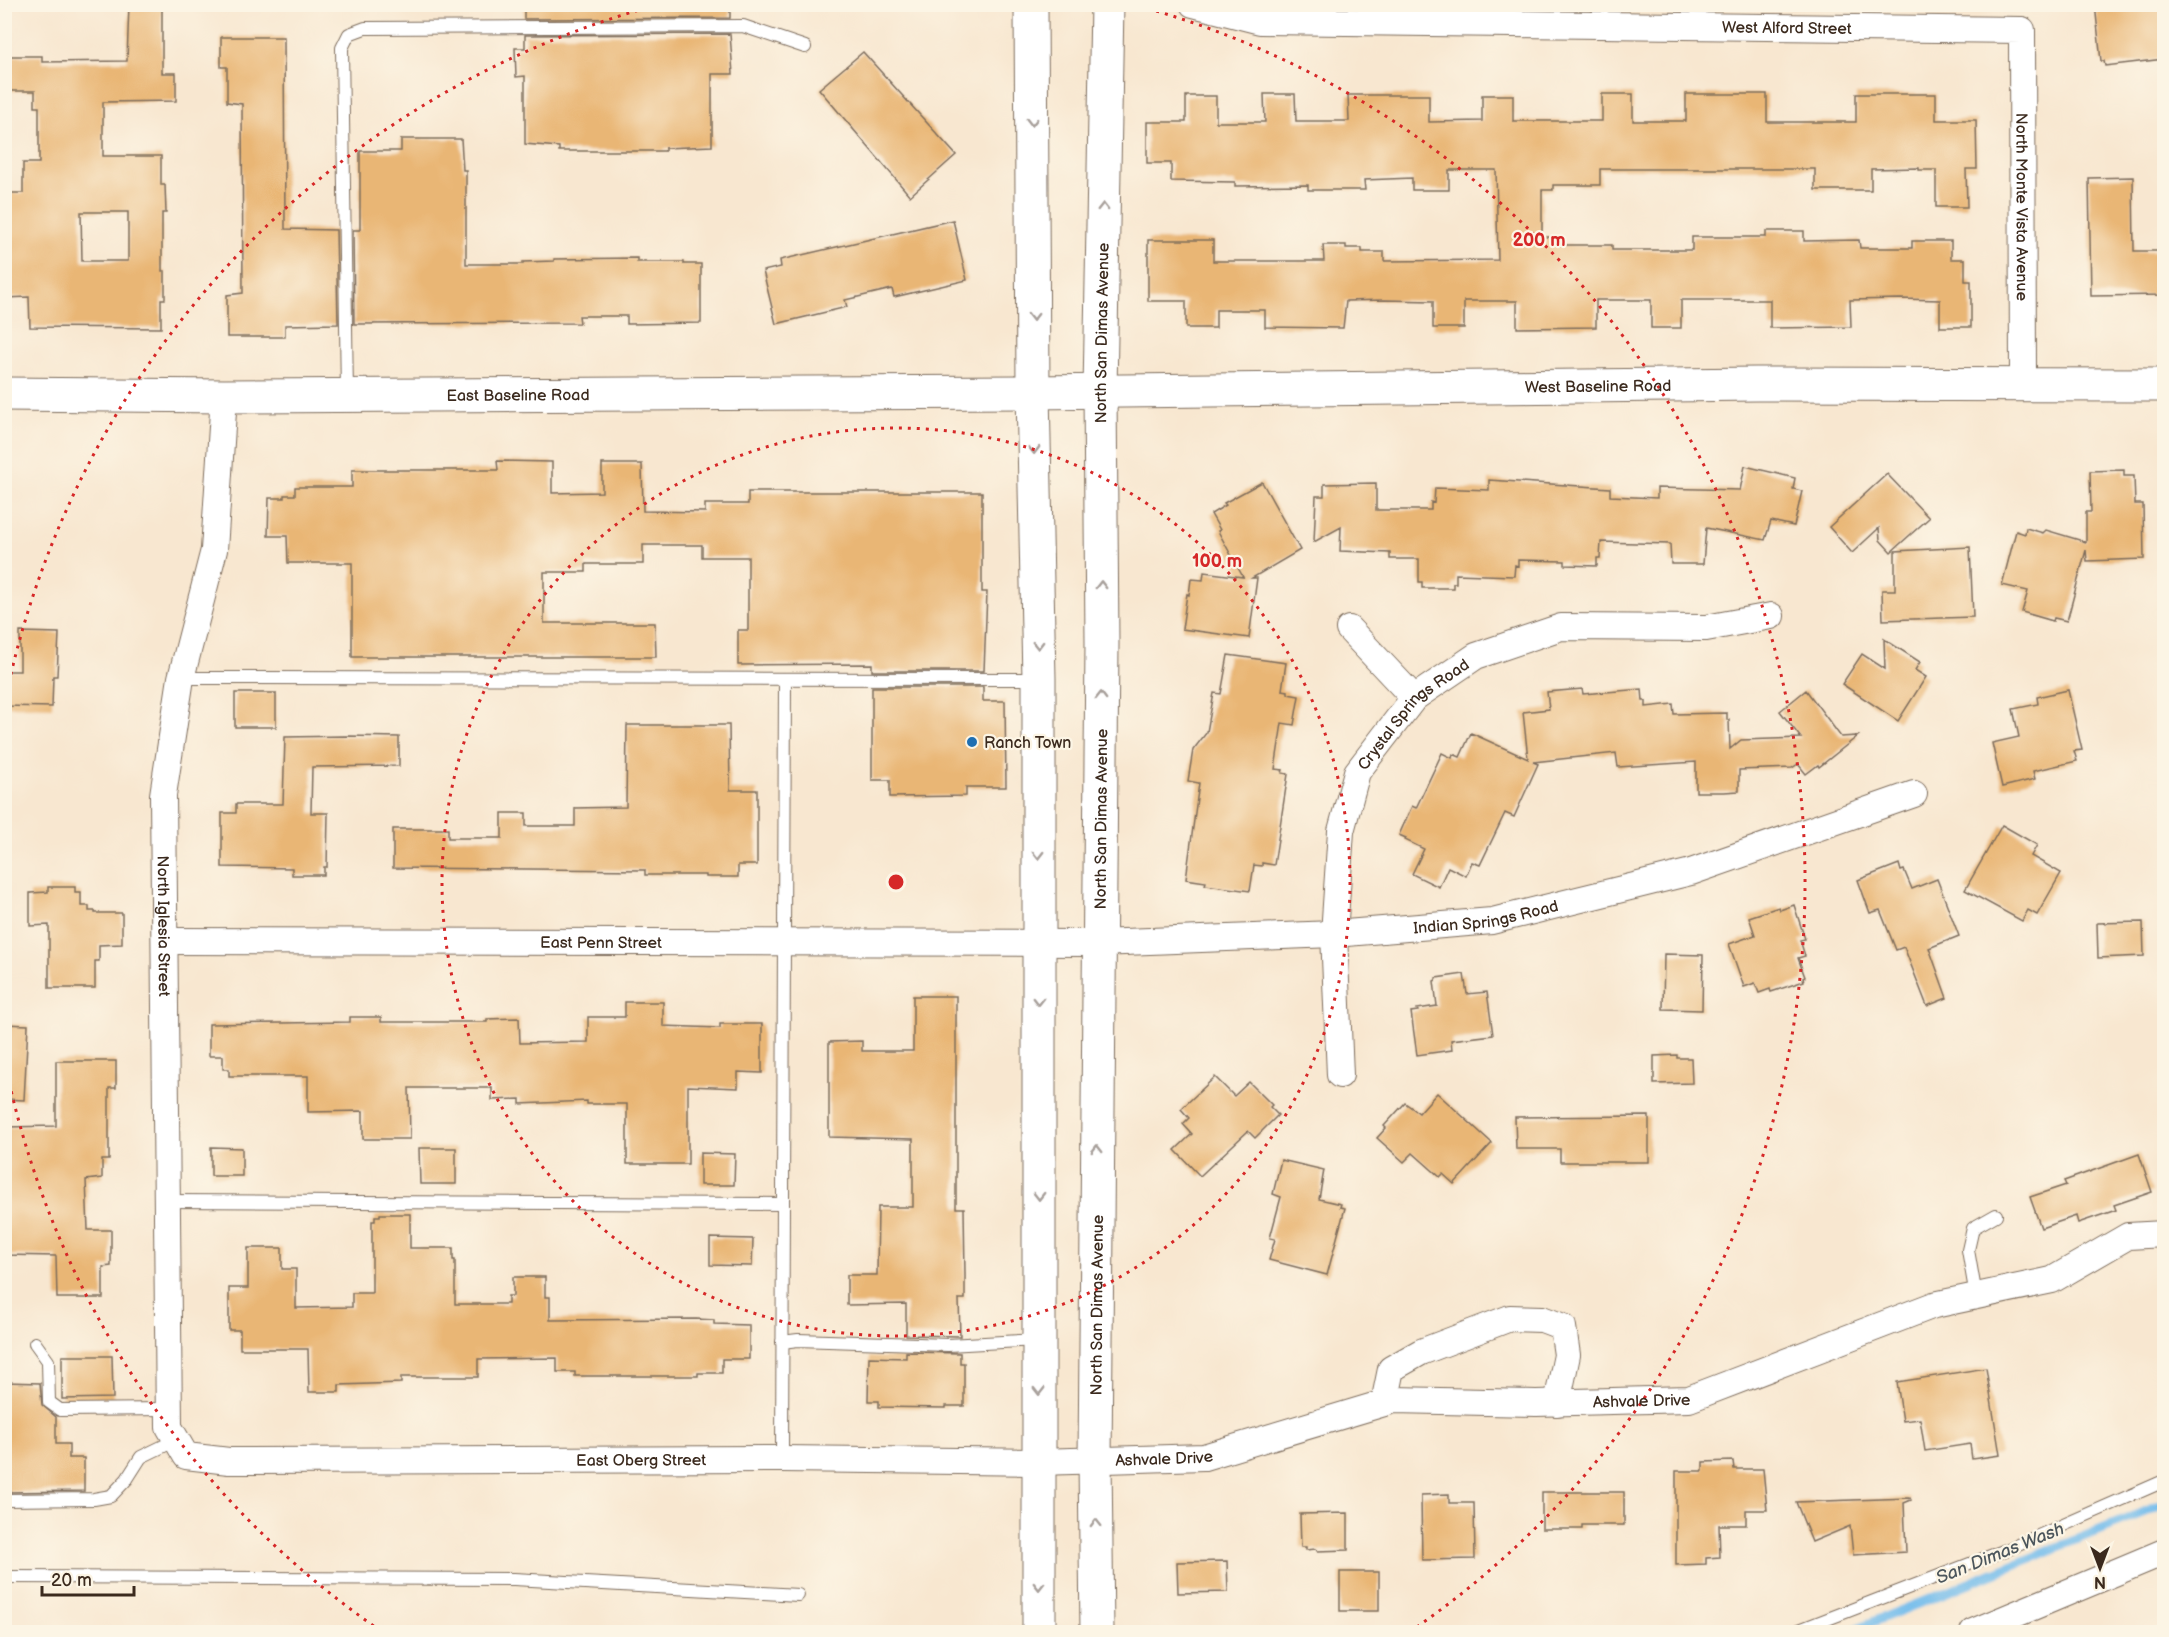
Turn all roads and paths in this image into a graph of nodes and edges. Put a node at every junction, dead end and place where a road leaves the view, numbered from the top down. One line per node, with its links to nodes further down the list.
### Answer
1 (1031, 4): 9 (main road, one-way to 9)
2 (1107, 4): 8 (main road, North San Dimas Avenue, one-way to 2)
3 (1193, 4): 4 (street, West Alford Street)
4 (2022, 30): 6 (street, North Monte Vista Avenue)
5 (805, 47): 11 (lane)
6 (2023, 384): 7 (main road, West Baseline Road); 8 (main road, West Baseline Road)
7 (2164, 385)
8 (1100, 391): 9 (main road, West Baseline Road); 24 (main road, North San Dimas Avenue, one-way to 8)
9 (1033, 392): 11 (main road, East Baseline Road); 17 (main road, one-way to 17)
10 (4, 394): 12 (main road, East Baseline Road)
11 (347, 394): 12 (main road, East Baseline Road)
12 (224, 396): 15 (street, North Iglesia Street)
13 (1771, 616): 18 (street, Crystal Springs Road)
14 (1349, 629): 18 (street)
15 (180, 678): 16 (lane); 21 (street, North Iglesia Street)
16 (785, 679): 17 (lane); 23 (lane)
17 (1039, 679): 22 (main road, one-way to 22)
18 (1414, 698): 20 (street, Crystal Springs Road)
19 (1914, 794): 20 (street, Indian Springs Road)
20 (1334, 934): 24 (street, Indian Springs Road); 25 (street, Crystal Springs Road)
21 (165, 942): 23 (street, East Penn Street); 26 (street, North Iglesia Street)
22 (1038, 942): 23 (street, East Penn Street); 24 (street, Indian Springs Road); 31 (main road, one-way to 31)
23 (784, 943): 27 (lane)
24 (1098, 943): 39 (main road, North San Dimas Avenue, one-way to 24)
25 (1340, 1075)
26 (166, 1201): 27 (lane); 36 (street, North Iglesia Street)
27 (783, 1204): 32 (lane)
28 (1996, 1215): 30 (lane)
29 (2164, 1234): 30 (street, Ashvale Drive)
30 (1976, 1296): 35 (street, Ashvale Drive)
31 (1040, 1340): 32 (lane); 40 (main road, one-way to 40)
32 (783, 1342): 38 (lane)
33 (36, 1343): 36 (lane)
34 (1384, 1403): 35 (street, Ashvale Drive); 35 (street); 39 (street, Ashvale Drive)
35 (1557, 1403)
36 (169, 1409): 37 (street, North Iglesia Street)
37 (181, 1448): 38 (street, East Oberg Street); 42 (lane)
38 (782, 1459): 40 (street, East Oberg Street)
39 (1095, 1460): 40 (street, East Oberg Street); 47 (main road, North San Dimas Avenue, one-way to 39)
40 (1040, 1462): 46 (main road, one-way to 46)
41 (2164, 1481): 48 (lane)
42 (4, 1500)
43 (2164, 1552): 49 (street)
44 (4, 1577): 45 (lane)
45 (798, 1595)
46 (1039, 1632)
47 (1097, 1632)
48 (1794, 1632)
49 (1973, 1632)

